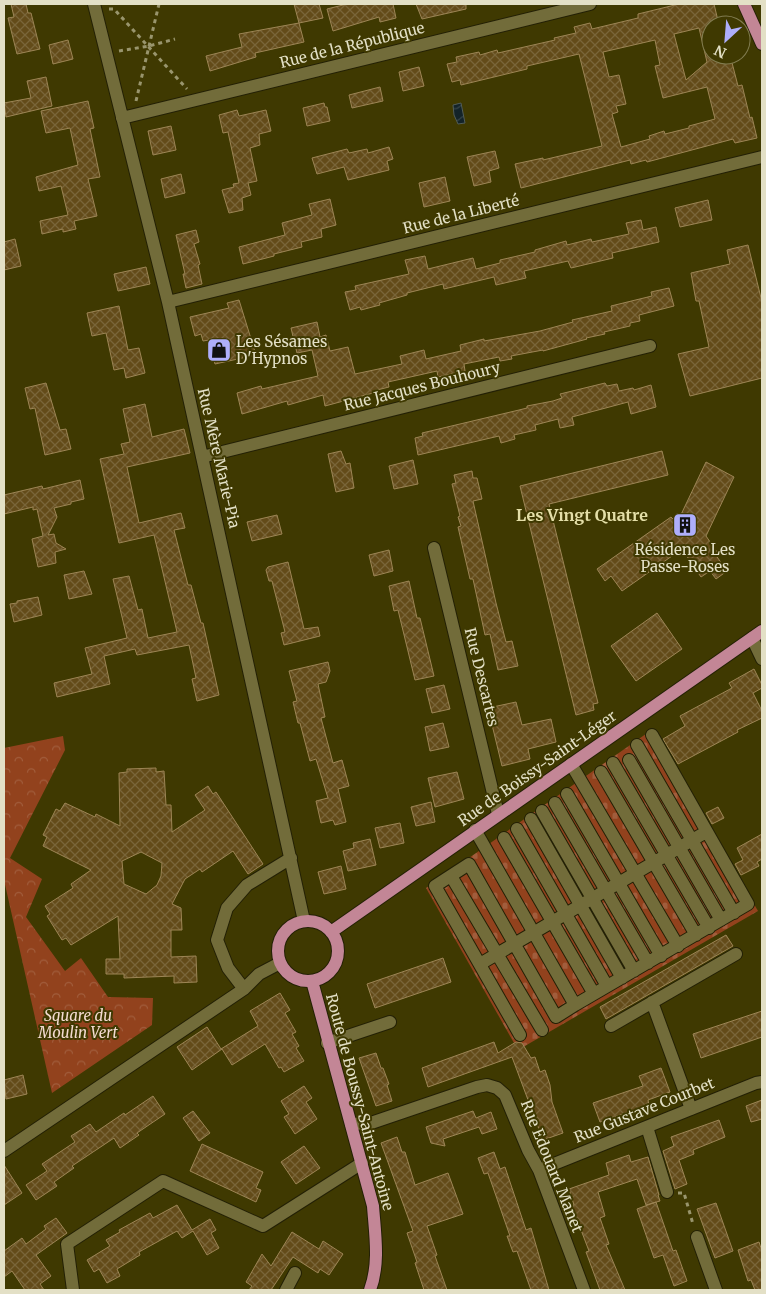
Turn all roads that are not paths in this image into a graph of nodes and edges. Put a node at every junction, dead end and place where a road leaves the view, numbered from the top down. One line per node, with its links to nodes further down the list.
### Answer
1 (590, 4): 5 (street, Rue de la République)
2 (744, 4): 4 (main road)
3 (95, 7): 5 (street, Rue Mère Marie-Pia)
4 (762, 44)
5 (122, 118): 7 (street, Rue Mère Marie-Pia)
6 (762, 157): 7 (street, Rue de la Liberté)
7 (168, 302): 9 (street, Rue Mère Marie-Pia)
8 (650, 346): 9 (street, Rue Jacques Bouhoury)
9 (202, 457): 31 (street, Rue Mère Marie-Pia)
10 (434, 548): 22 (street, Rue Descartes)
11 (757, 634): 12 (street); 17 (main road, Rue de Boissy-Saint-Léger)
12 (762, 659)
13 (652, 735): 26 (street)
14 (638, 745): 28 (street)
15 (629, 760): 29 (street)
16 (613, 763): 30 (street)
17 (571, 764): 22 (main road, Rue de Boissy-Saint-Léger); 33 (street)
18 (601, 772): 32 (street)
19 (567, 794): 35 (street)
20 (555, 803): 36 (street)
21 (542, 811): 37 (street)
22 (498, 814): 25 (main road, Rue de Boissy-Saint-Léger)
23 (531, 820): 38 (street)
24 (517, 829): 40 (street)
25 (475, 830): 45 (main road, Rue de Boissy-Saint-Léger); 46 (street)
26 (706, 832): 28 (street); 39 (street)
27 (504, 838): 43 (street)
28 (692, 840): 29 (street); 39 (street)
29 (680, 848): 30 (street); 41 (street)
30 (667, 855): 32 (street); 44 (street)
31 (291, 858): 42 (street, Rue Mère Marie-Pia); 60 (street)
32 (654, 863): 33 (street); 47 (street)
33 (636, 873): 35 (street); 49 (street)
34 (451, 876): 48 (street); 50 (street); 55 (street)
35 (619, 883): 36 (street); 52 (street)
36 (606, 891): 37 (street); 54 (street)
37 (592, 898): 38 (street); 56 (street)
38 (580, 905): 40 (street); 57 (street)
39 (734, 913): 41 (street)
40 (566, 914): 43 (street); 59 (street)
41 (721, 920): 44 (street)
42 (304, 921): 45 (main road); 53 (main road)
43 (552, 921): 46 (street); 61 (street)
44 (709, 928): 47 (street)
45 (331, 932): 58 (main road)
46 (533, 932): 48 (street); 63 (street)
47 (696, 935): 49 (street)
48 (514, 943): 50 (street); 63 (street)
49 (678, 946): 52 (street)
50 (497, 954): 55 (street); 66 (street)
51 (736, 954): 62 (street)
52 (661, 956): 54 (street)
53 (280, 963): 58 (main road); 60 (street)
54 (648, 963): 56 (street)
55 (480, 964): 67 (street)
56 (634, 971): 57 (street)
57 (622, 978): 59 (street)
58 (312, 981): 68 (main road, Route de Boussy-Saint-Antoine)
59 (607, 986): 61 (street)
60 (244, 989): 73 (street)
61 (594, 994): 63 (street)
62 (652, 1002): 65 (street); 70 (street)
63 (575, 1005)
64 (390, 1022): 68 (street)
65 (611, 1026)
66 (542, 1030)
67 (520, 1035)
68 (327, 1043): 71 (main road, Route de Boussy-Saint-Antoine)
69 (762, 1082): 70 (street, Rue Gustave Courbet)
70 (691, 1109): 72 (street, Rue Gustave Courbet)
71 (351, 1124): 74 (main road, Route de Boussy-Saint-Antoine); 75 (street, Rue Edouard Manet)
72 (647, 1127): 75 (street, Rue Gustave Courbet); 76 (street)
73 (4, 1151)
74 (362, 1163): 79 (main road, Route de Boussy-Saint-Antoine); 80 (street)
75 (539, 1170): 82 (street, Rue Edouard Manet)
76 (667, 1192)
77 (697, 1237): 83 (street)
78 (295, 1274): 81 (street)
79 (372, 1289)
80 (73, 1290)
81 (286, 1290)
82 (584, 1290)
83 (716, 1290)

